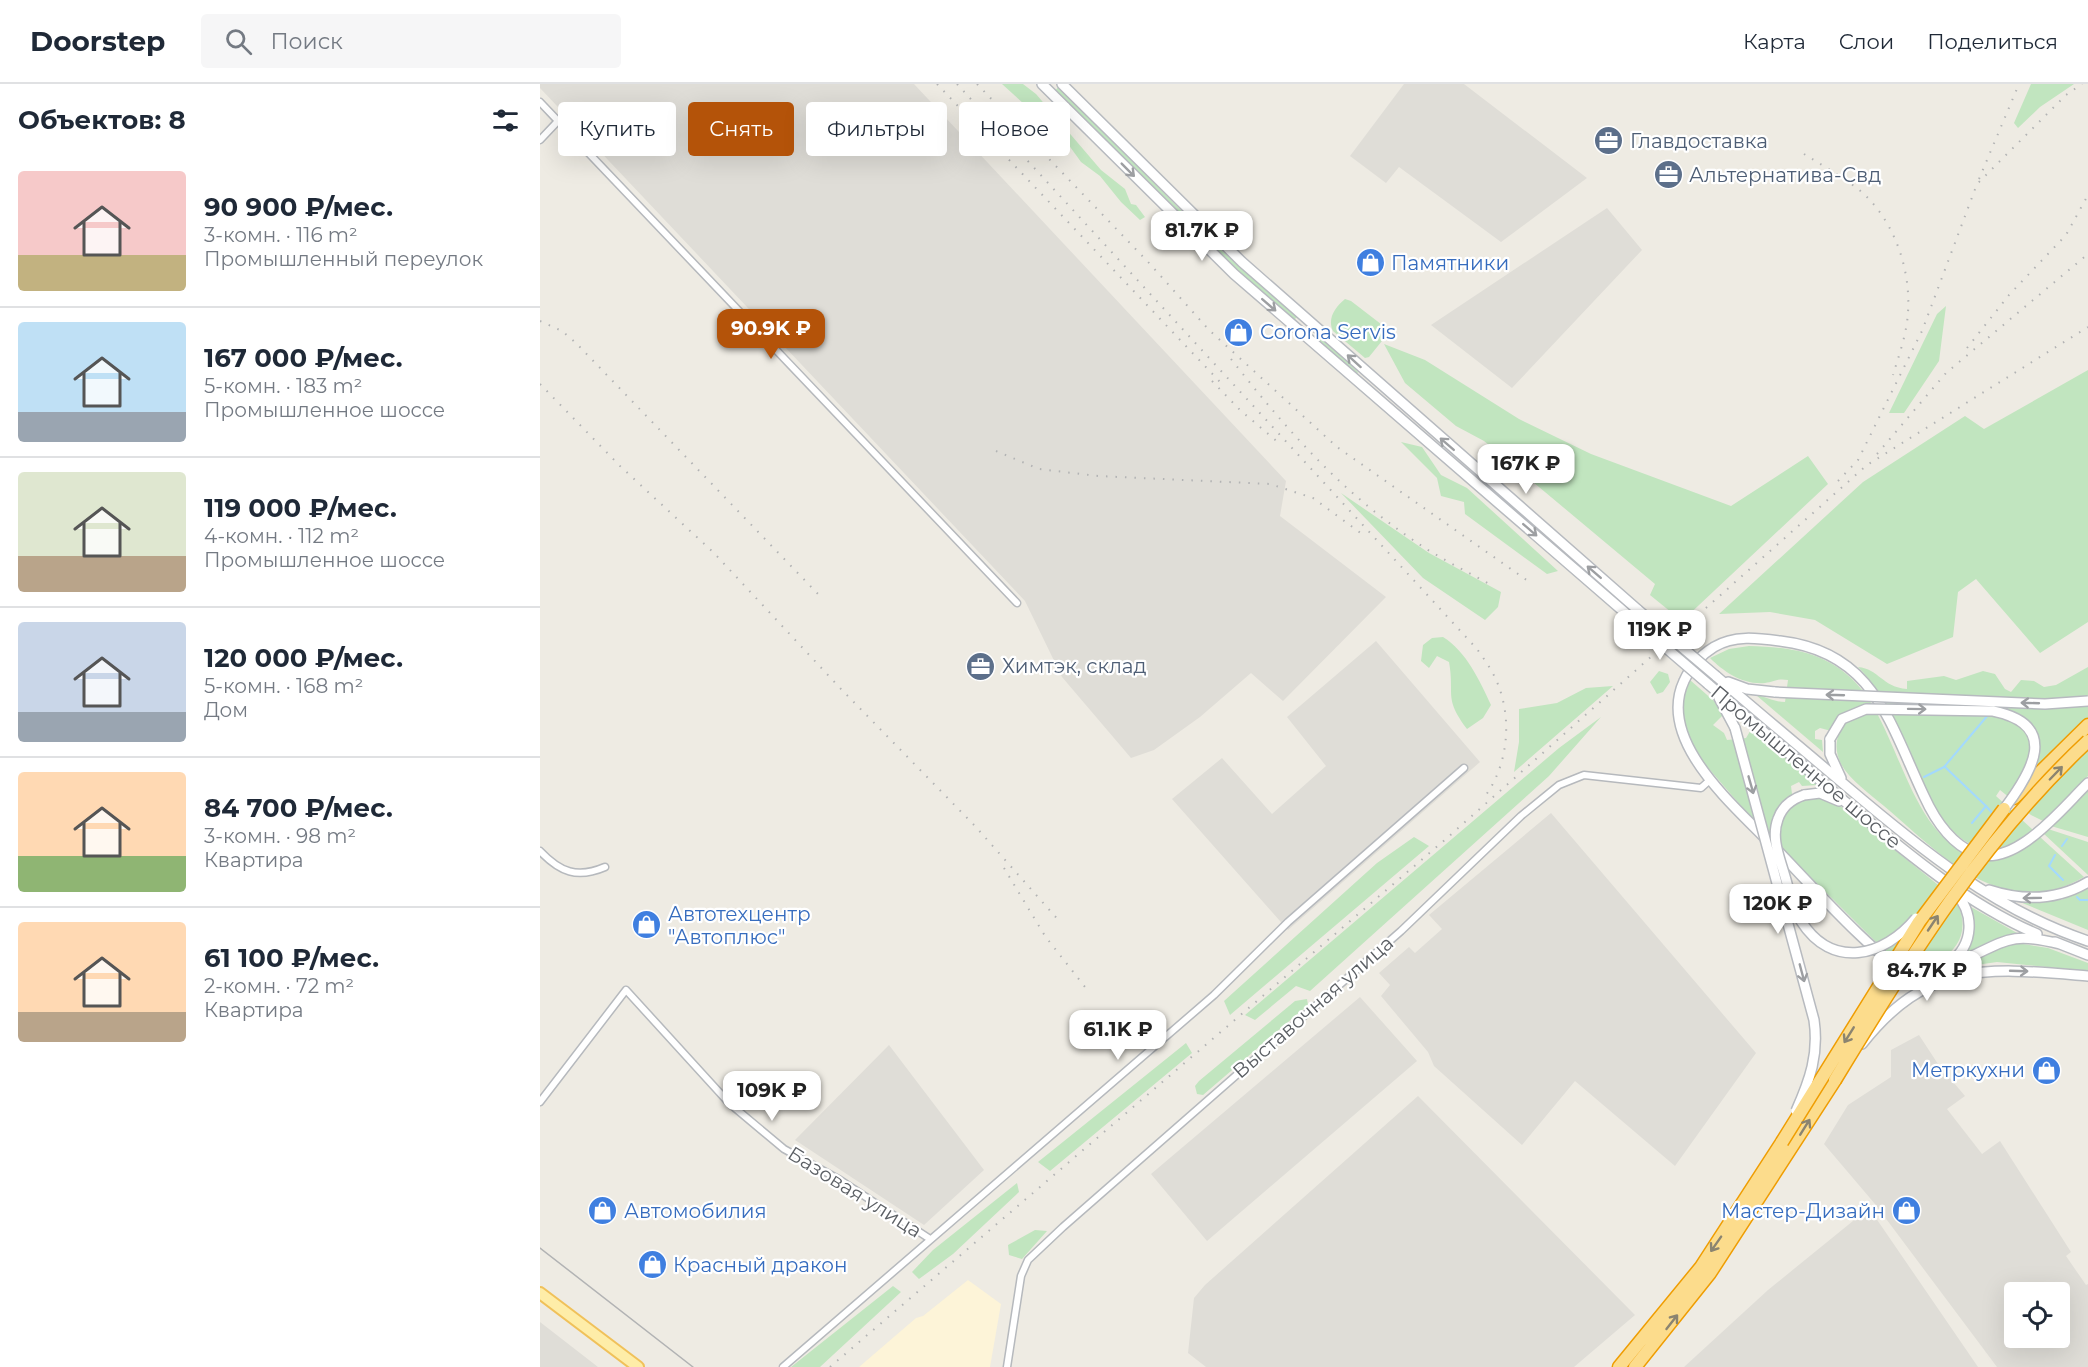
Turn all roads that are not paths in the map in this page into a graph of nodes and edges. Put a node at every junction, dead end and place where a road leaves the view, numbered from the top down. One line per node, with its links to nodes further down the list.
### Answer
1 (1042, 84): 8 (main road, Промышленное шоссе, one-way to 8)
2 (1062, 84): 7 (main road, Промышленное шоссе)
3 (540, 102): 4 (street)
4 (558, 121): 5 (street)
5 (540, 140)
6 (591, 156): 9 (street)
7 (1315, 326): 8 (main road); 10 (main road, Промышленное шоссе, one-way to 7)
8 (1305, 336): 10 (main road, Промышленное шоссе, one-way to 10)
9 (1017, 603)
10 (1634, 613): 11 (main road, Промышленное шоссе, bridge); 12 (main road, Промышленное шоссе, bridge)
11 (1716, 676): 13 (main road, one-way to 11, bridge); 19 (main road, Промышленное шоссе)
12 (1708, 684): 21 (main road, Промышленное шоссе); 34 (main road, one-way to 34, bridge)
13 (2088, 701)
14 (2088, 725): 20 (highway, bridge)
15 (2088, 741): 32 (highway, one-way to 15, bridge)
16 (1464, 768): 35 (street)
17 (1712, 779): 18 (main road); 30 (main road); 39 (street, Выставочная улица)
18 (2088, 783)
19 (1849, 789): 20 (main road, one-way to 20, bridge); 25 (main road, Промышленное шоссе)
20 (2004, 808): 24 (highway, bridge)
21 (1859, 813): 24 (main road, Промышленное шоссе); 24 (main road, bridge)
22 (540, 851): 23 (street)
23 (605, 867)
24 (1945, 880): 28 (main road, Промышленное шоссе); 30 (main road); 34 (highway, one-way to 34, bridge)
25 (1967, 882): 26 (main road, one-way to 25); 27 (main road, Промышленное шоссе)
26 (2088, 882)
27 (2088, 941)
28 (2060, 944): 29 (main road, Промышленное шоссе); 30 (main road)
29 (2088, 955)
30 (1942, 968)
31 (2088, 976): 32 (main road, one-way to 31, bridge)
32 (1835, 1080): 41 (highway, one-way to 32)
33 (540, 1102): 35 (street, Базовая улица)
34 (1782, 1142): 40 (highway, one-way to 40)
35 (930, 1239): 38 (street)
36 (540, 1293): 37 (main road)
37 (633, 1365)
38 (783, 1367)
39 (1007, 1367)
40 (1619, 1367)
41 (1635, 1367)

